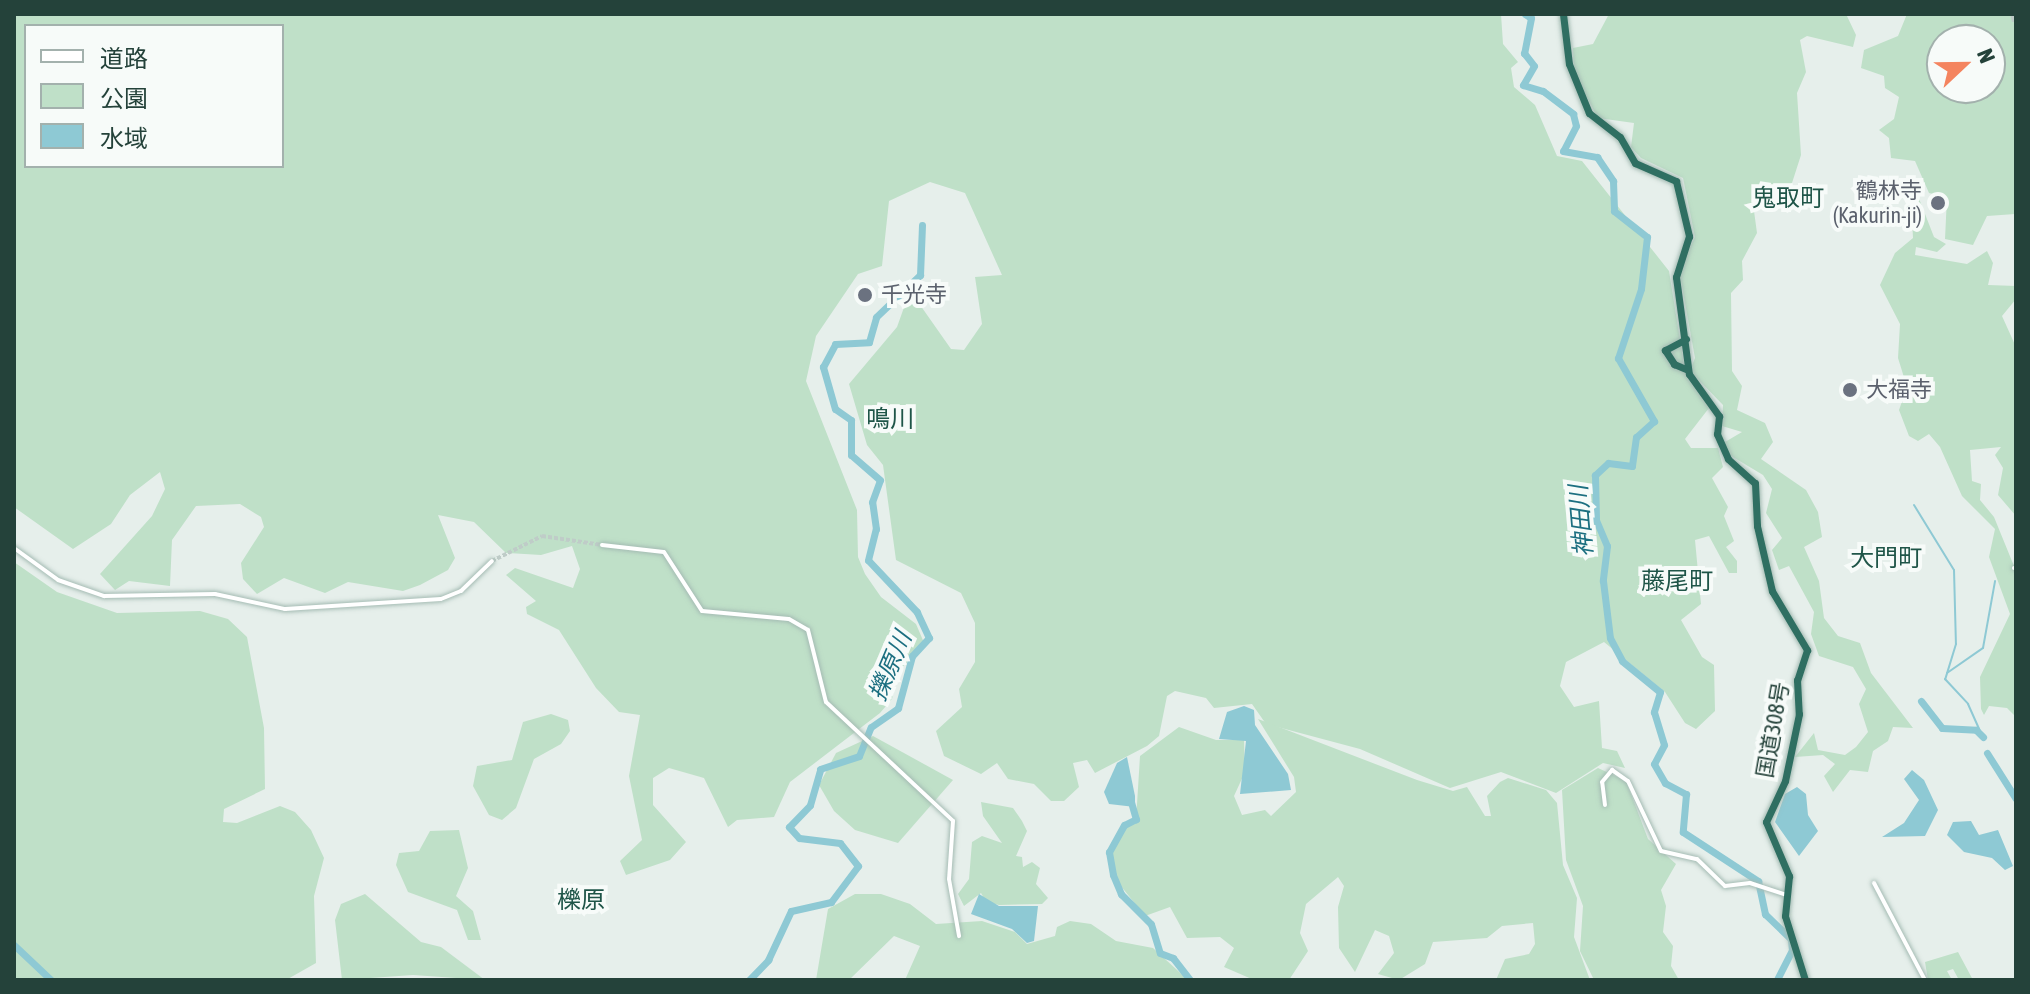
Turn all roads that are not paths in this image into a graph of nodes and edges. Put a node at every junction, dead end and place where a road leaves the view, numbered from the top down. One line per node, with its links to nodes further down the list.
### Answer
1 (1563, 14): 2 (highway)
2 (1686, 339): 3 (highway); 3 (highway, 国道308号)
3 (1688, 370): 9 (highway, 国道308号)
4 (602, 545): 10 (street)
5 (14, 548): 6 (street)
6 (492, 561)
7 (1605, 805): 9 (street)
8 (1874, 883): 12 (street)
9 (1788, 895): 11 (highway, 国道308号)
10 (959, 936)
11 (1805, 980)
12 (1925, 980)

